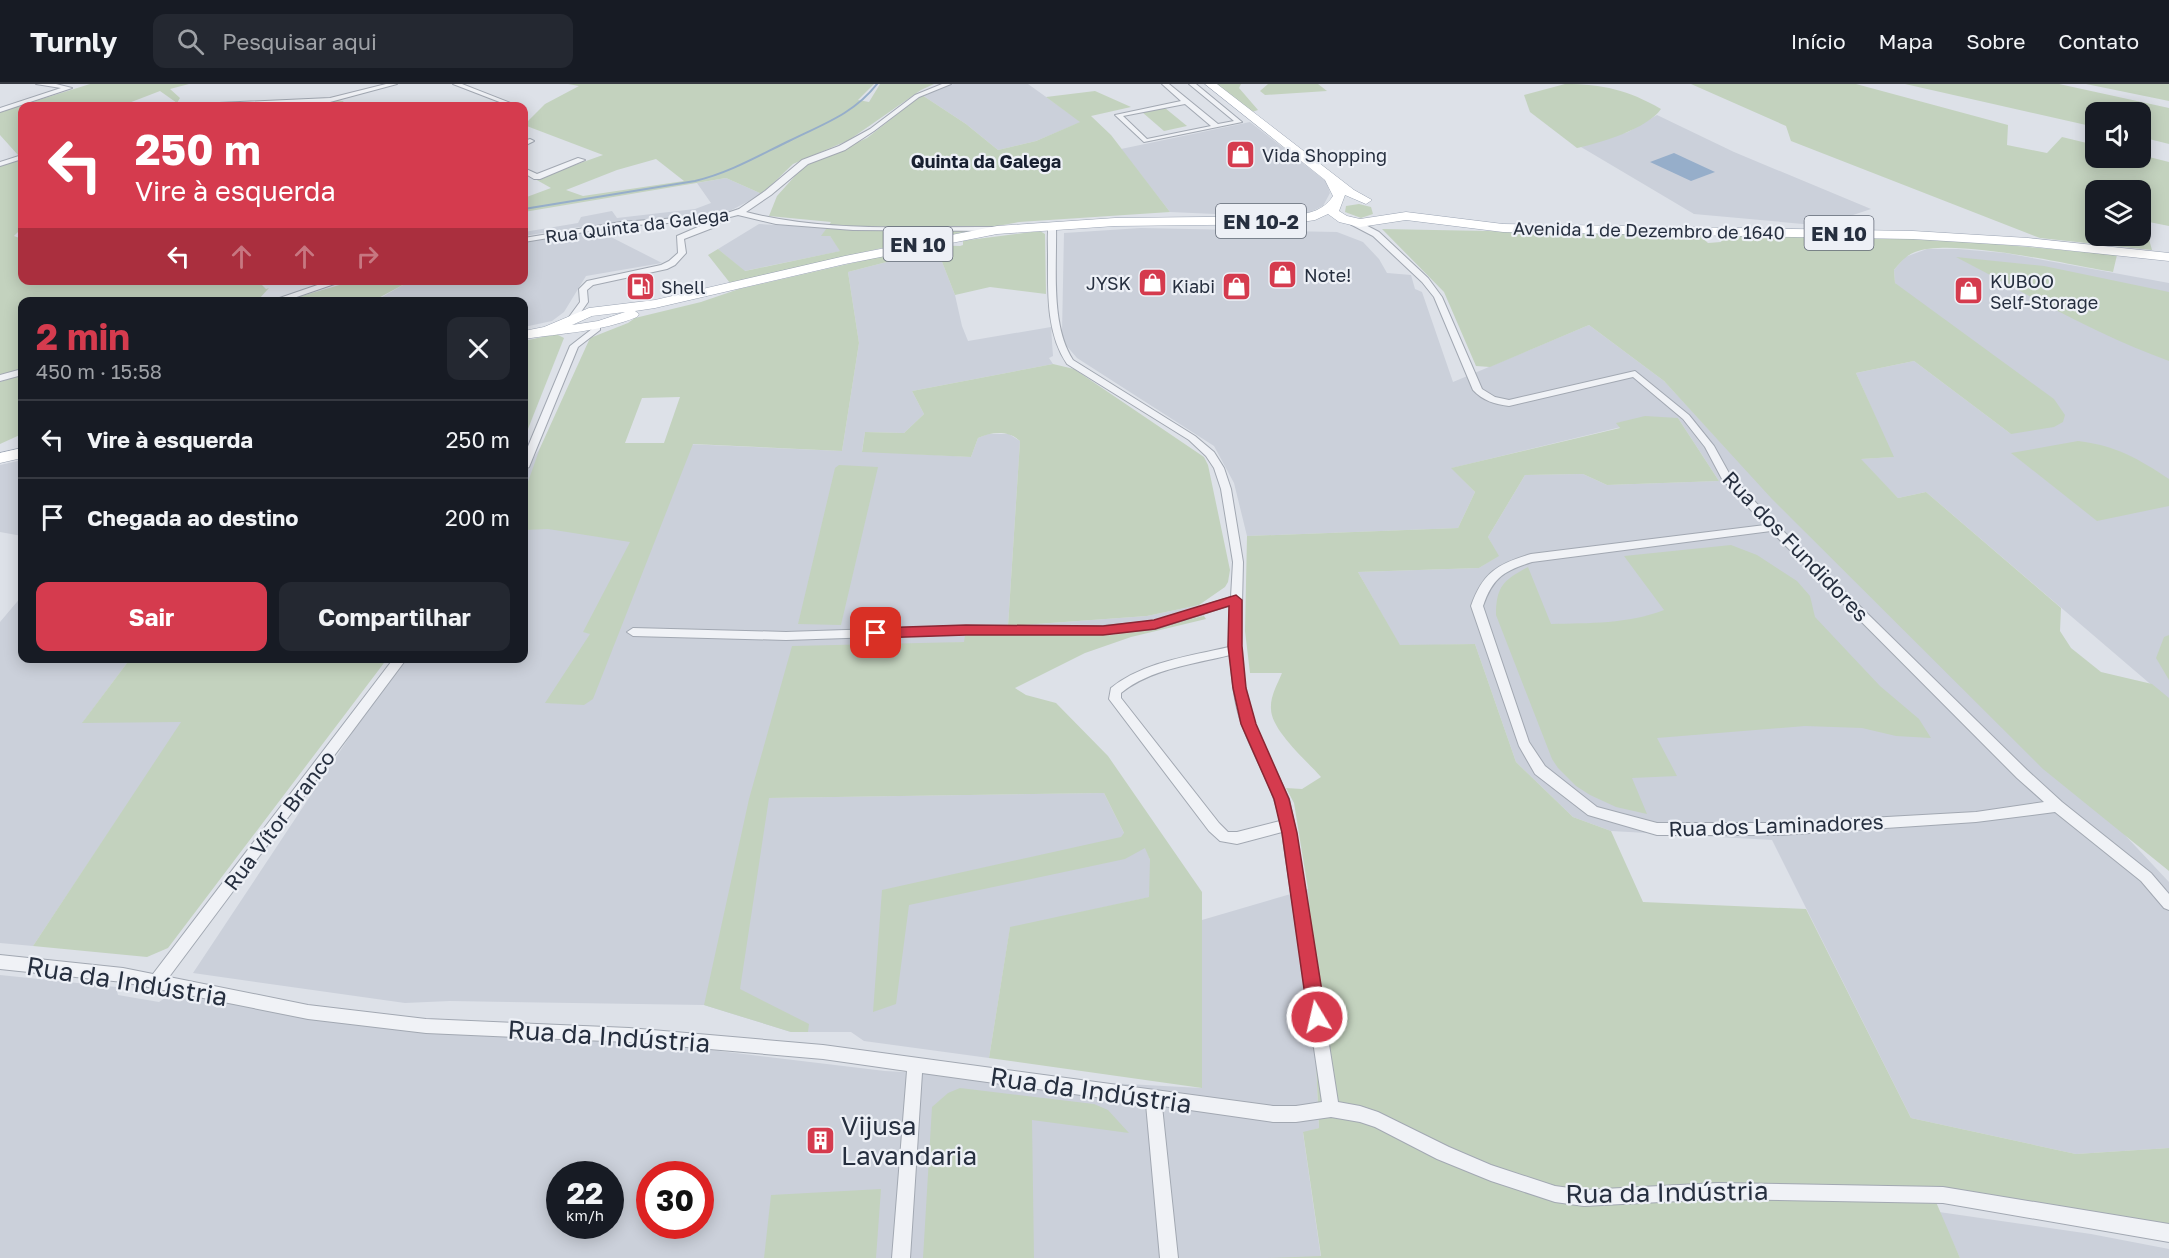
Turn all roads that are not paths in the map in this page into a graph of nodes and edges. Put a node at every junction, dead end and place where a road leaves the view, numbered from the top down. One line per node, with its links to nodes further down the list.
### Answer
1 (39, 84): 9 (street)
2 (394, 84): 8 (street)
3 (456, 84): 12 (street)
4 (948, 84): 24 (street)
5 (1165, 84): 13 (street)
6 (1192, 84): 16 (street)
7 (1209, 84): 21 (main road)
8 (344, 98): 10 (street); 11 (street)
9 (25, 102)
10 (271, 102)
11 (353, 102)
12 (504, 102)
13 (1185, 102): 16 (street); 16 (street)
14 (18, 104): 15 (street)
15 (0, 110)
16 (1216, 126)
17 (18, 158): 19 (street)
18 (581, 160): 20 (street)
19 (0, 164)
20 (528, 172)
21 (1330, 178): 22 (main road); 23 (main road)
22 (1366, 200): 23 (main road, EN 10-2); 25 (main road)
23 (1334, 205): 27 (main road, EN 10-2); 28 (main road, EN 10-2)
24 (737, 212): 26 (street, Rua Quinta da Galega); 31 (street, Rua Quinta da Galega)
25 (1382, 215): 28 (main road); 30 (main road, Avenida 1 de Dezembro de 1640 / EN 10); 30 (main road); 32 (street)
26 (724, 216): 33 (street, Rua Quinta da Galega); 37 (street)
27 (1186, 221): 28 (main road, EN 10); 29 (main road, EN 10)
28 (1350, 221): 32 (street, Rua dos Fundidores)
29 (1052, 225): 31 (main road, EN 10); 49 (street)
30 (1517, 227): 34 (main road, Avenida 1 de Dezembro de 1640 / EN 10)
31 (1002, 229): 38 (main road, EN 10)
32 (1376, 234): 48 (street, Rua dos Fundidores)
33 (528, 239)
34 (2169, 256)
35 (326, 285): 36 (street)
36 (289, 297)
37 (584, 302): 38 (street); 39 (street)
38 (607, 314): 39 (main road); 40 (main road)
39 (572, 324): 40 (main road); 41 (main road); 42 (street)
40 (597, 328): 42 (street)
41 (528, 334)
42 (574, 346): 46 (street)
43 (18, 373): 44 (street)
44 (0, 378)
45 (18, 454): 47 (main road)
46 (528, 457)
47 (0, 458)
48 (1773, 527): 53 (street, Rua dos Fundidores); 53 (street, Rua dos Laminadores)
49 (1236, 600): 50 (street); 51 (street)
50 (633, 632)
51 (1235, 650): 54 (street); 54 (street)
52 (397, 663): 57 (street, Rua Vítor Branco)
53 (2057, 806): 55 (street, Rua dos Fundidores)
54 (1287, 825): 60 (street)
55 (2169, 904)
56 (0, 962): 57 (street, Rua da Indústria)
57 (157, 981): 58 (street, Rua da Indústria)
58 (915, 1065): 59 (street, Rua da Indústria); 62 (street)
59 (1153, 1098): 60 (street, Rua da Indústria); 63 (street)
60 (1330, 1109): 61 (street, Rua da Indústria)
61 (2169, 1233)
62 (901, 1258)
63 (1169, 1258)

